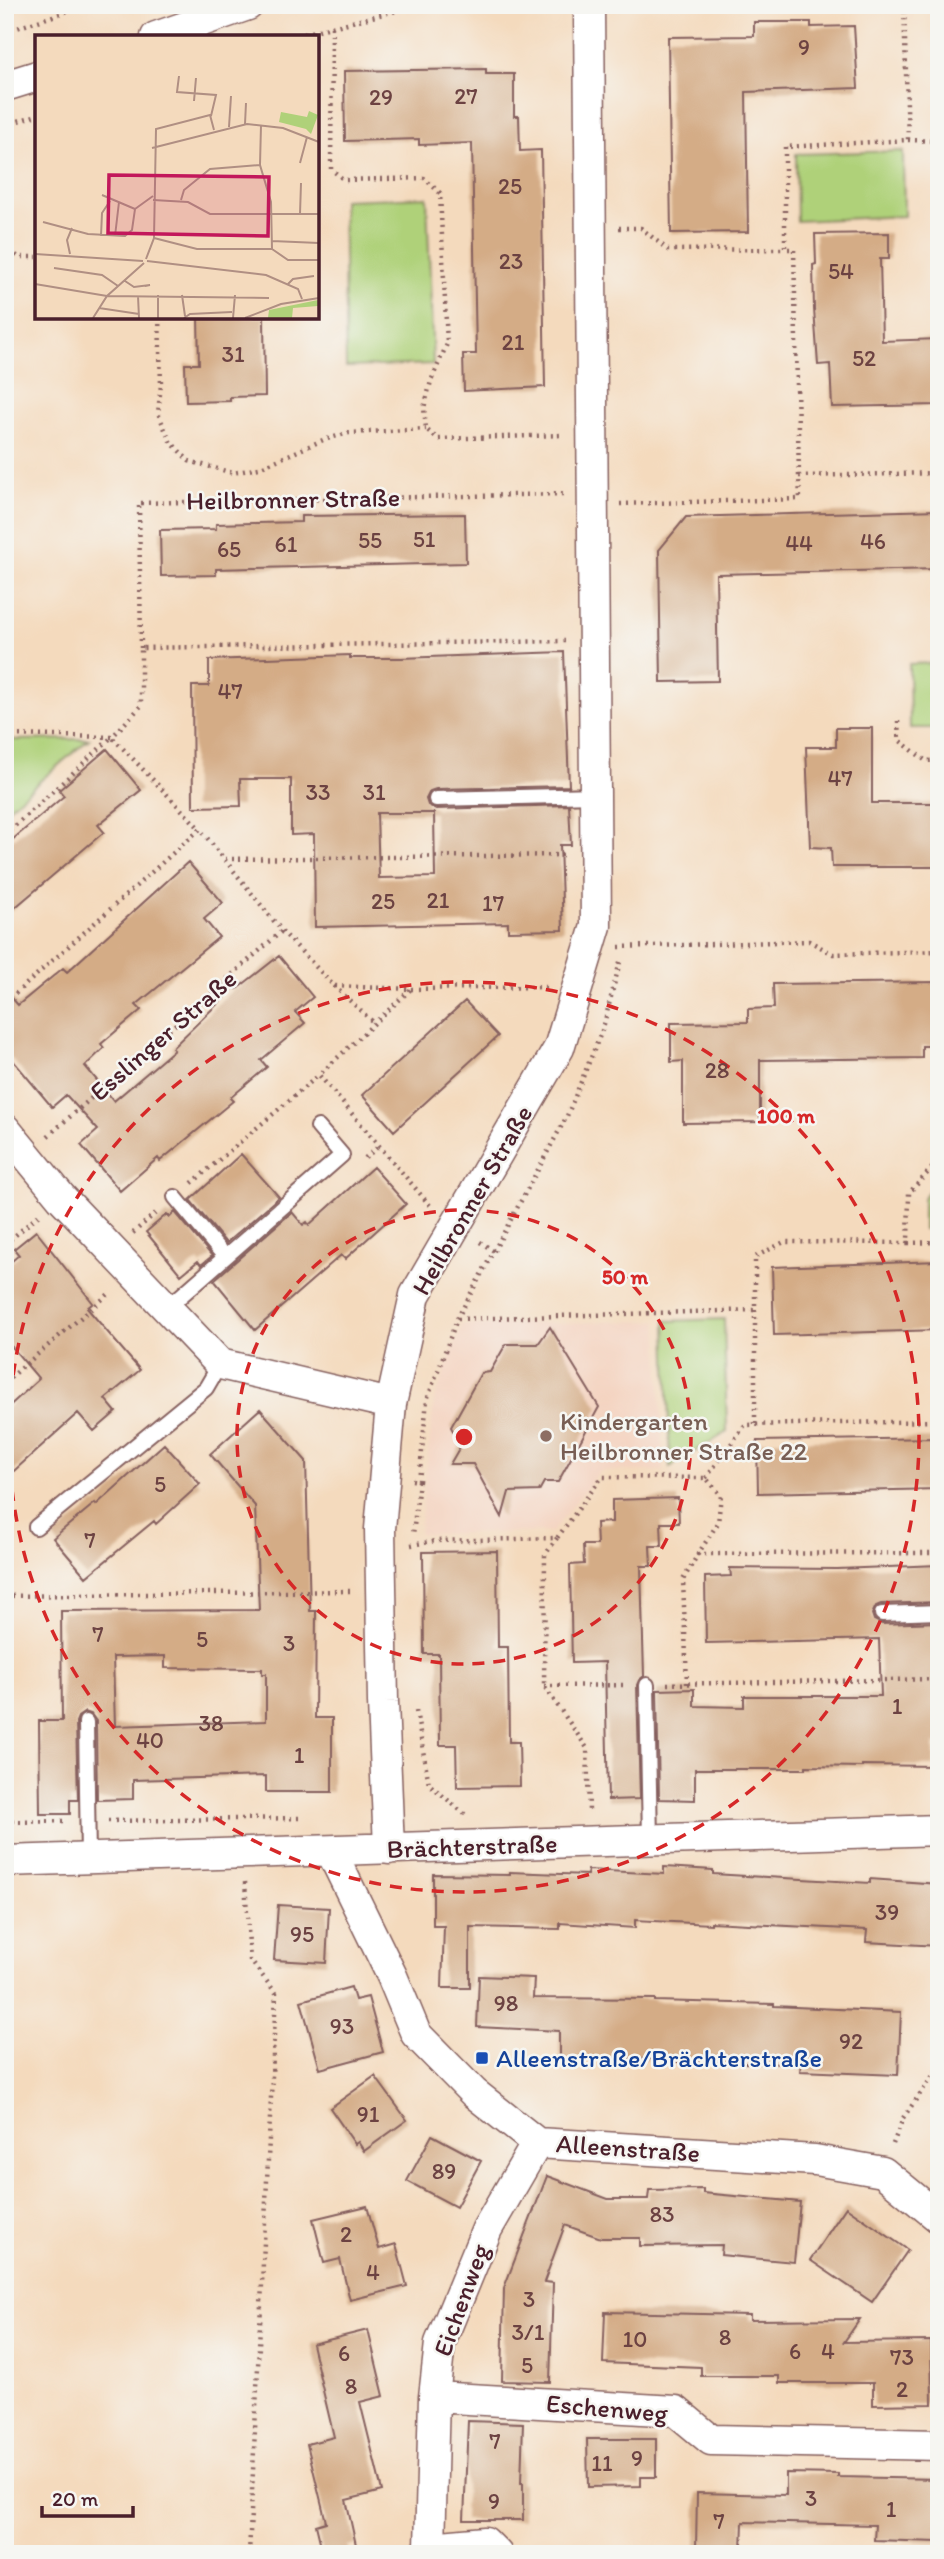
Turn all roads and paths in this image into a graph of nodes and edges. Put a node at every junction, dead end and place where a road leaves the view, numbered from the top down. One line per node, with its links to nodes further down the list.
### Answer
1 (86, 5): 7 (path)
2 (248, 5): 8 (street)
3 (420, 5): 6 (path)
4 (589, 5): 16 (street, Heilbronner Straße)
5 (904, 5): 14 (path)
6 (332, 27): 9 (path); 21 (path)
7 (5, 32)
8 (162, 35)
9 (298, 35)
10 (35, 77): 11 (street)
11 (5, 86)
12 (35, 116): 13 (path)
13 (5, 125)
14 (908, 140): 15 (path); 18 (path)
15 (939, 141)
16 (591, 228): 18 (path); 25 (street, Heilbronner Straße)
17 (5, 246): 19 (path)
18 (785, 249): 24 (path)
19 (35, 257)
20 (159, 318): 21 (path)
21 (426, 429): 22 (path)
22 (564, 435)
23 (939, 473): 24 (path)
24 (799, 476): 25 (path)
25 (593, 499): 26 (street, Heilbronner Straße); 27 (path, Heilbronner Straße)
26 (594, 640): 27 (path); 32 (street, Heilbronner Straße)
27 (141, 648): 30 (path, Heilbronner Straße)
28 (898, 721): 31 (path)
29 (5, 735): 30 (path)
30 (112, 737): 34 (path); 35 (path)
31 (939, 760)
32 (595, 795): 33 (lane); 36 (street, Heilbronner Straße)
33 (436, 799)
34 (200, 830): 37 (path); 45 (path)
35 (5, 835)
36 (596, 855): 37 (path); 40 (street, Heilbronner Straße)
37 (224, 859): 38 (path)
38 (282, 931): 42 (path); 50 (path, Esslinger Straße)
39 (624, 947): 40 (path); 41 (path); 63 (path)
40 (590, 948): 66 (street, Heilbronner Straße)
41 (939, 951)
42 (334, 986): 44 (path); 46 (path)
43 (554, 987): 44 (path)
44 (411, 989): 46 (path)
45 (5, 1003)
46 (374, 1023): 47 (path)
47 (319, 1075): 53 (path); 54 (path)
48 (318, 1127): 59 (lane)
49 (5, 1129): 52 (street)
50 (45, 1139)
51 (939, 1167): 58 (path)
52 (61, 1197): 57 (path); 60 (street)
53 (175, 1197): 55 (path); 59 (lane)
54 (437, 1213)
55 (128, 1237)
56 (939, 1242): 58 (path)
57 (5, 1244)
58 (908, 1244): 62 (path)
59 (225, 1257): 61 (lane)
60 (133, 1272): 61 (street); 65 (path)
61 (167, 1308): 64 (street)
62 (755, 1310): 63 (path); 68 (path)
63 (457, 1319): 70 (path)
64 (220, 1364): 66 (street); 71 (lane)
65 (5, 1382)
66 (391, 1404): 93 (street, Heilbronner Straße)
67 (939, 1421): 68 (path)
68 (755, 1424): 69 (path)
69 (706, 1478): 72 (path); 74 (path)
70 (419, 1481)
71 (36, 1527)
72 (557, 1538): 75 (path); 83 (path)
73 (939, 1553): 74 (path)
74 (698, 1554): 81 (path)
75 (412, 1559)
76 (360, 1591): 77 (path)
77 (5, 1596)
78 (939, 1612): 79 (lane)
79 (882, 1614)
80 (939, 1679): 81 (path)
81 (688, 1684): 82 (path)
82 (647, 1685): 83 (path); 92 (lane)
83 (544, 1686): 86 (path)
84 (415, 1709): 88 (path)
85 (86, 1723): 89 (lane)
86 (590, 1816)
87 (313, 1818): 89 (path)
88 (470, 1818)
89 (87, 1821): 90 (path); 96 (lane)
90 (5, 1822)
91 (939, 1830): 92 (street, Brächterstraße)
92 (650, 1840): 93 (street, Brächterstraße)
93 (389, 1849): 94 (street, Brächterstraße)
94 (331, 1851): 95 (street, Brächterstraße); 99 (street, Alleenstraße)
95 (243, 1854): 96 (street, Brächterstraße); 107 (path)
96 (88, 1859): 97 (street, Brächterstraße)
97 (5, 1861)
98 (939, 2067): 100 (path)
99 (537, 2143): 100 (street, Alleenstraße); 102 (street, Eichenweg)
100 (883, 2172): 101 (street, Alleenstraße)
101 (939, 2218)
102 (434, 2397): 103 (street, Eschenweg); 104 (street, Eichenweg)
103 (939, 2445)
104 (428, 2550): 108 (street)
105 (5, 2551): 106 (path)
106 (11, 2554)
107 (248, 2554)
108 (497, 2554)

